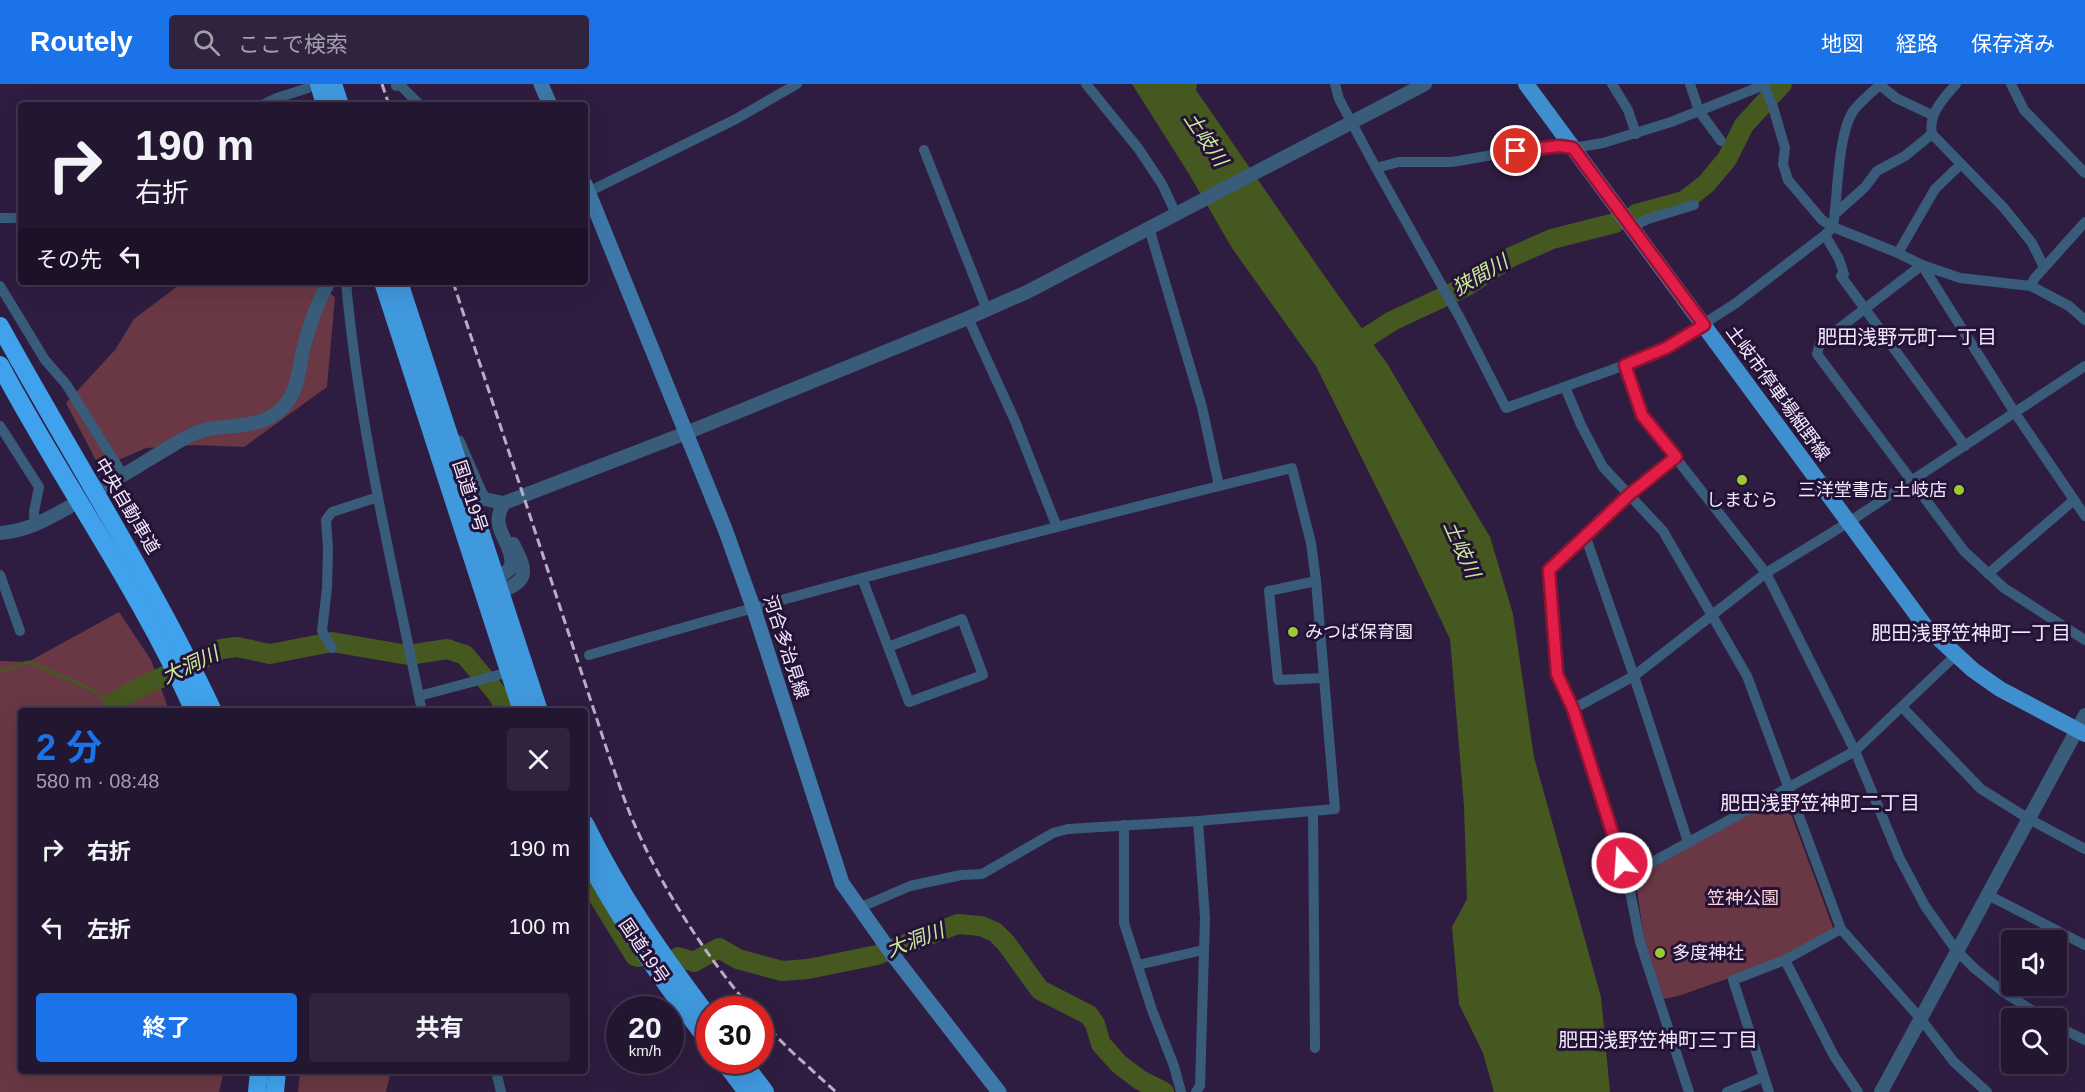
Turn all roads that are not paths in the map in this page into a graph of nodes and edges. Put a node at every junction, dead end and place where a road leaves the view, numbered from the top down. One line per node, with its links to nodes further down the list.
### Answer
1 (541, 84): 19 (main road)
2 (797, 84): 31 (street)
3 (1086, 84): 34 (street)
4 (1335, 84): 22 (street)
5 (1425, 84): 22 (street)
6 (1612, 84): 23 (street)
7 (1690, 84): 20 (street)
8 (1956, 84): 21 (street)
9 (2011, 84): 30 (street)
10 (319, 85): 15 (street); 16 (highway); 17 (highway)
11 (1880, 85): 21 (street); 35 (street)
12 (396, 86): 18 (street)
13 (1531, 86): 26 (main road, 土岐市停車場細野線)
14 (1765, 86): 20 (street); 41 (street)
15 (268, 102)
16 (325, 102)
17 (337, 102)
18 (417, 102)
19 (549, 102)
20 (1699, 111): 23 (street); 25 (street)
21 (1932, 115): 24 (street)
22 (1351, 123): 29 (street); 34 (street)
23 (1636, 134): 26 (street)
24 (1932, 134): 28 (street); 35 (street)
25 (1721, 141)
26 (1573, 148): 29 (street); 39 (main road, 土岐市停車場細野線)
27 (924, 150): 52 (street)
28 (1961, 164): 42 (street); 44 (street)
29 (1376, 168): 60 (street)
30 (2085, 173)
31 (588, 188)
32 (588, 190): 64 (main road, 河合多治見線)
33 (1694, 205): 39 (street)
34 (1176, 214): 40 (street)
35 (1835, 214): 41 (street)
36 (0, 218): 37 (street)
37 (18, 218)
38 (2085, 222): 44 (street)
39 (1631, 227): 55 (main road, 土岐市停車場細野線)
40 (1149, 228): 52 (street); 70 (street)
41 (1829, 231): 42 (street); 51 (street); 55 (street)
42 (1898, 253): 43 (street)
43 (1922, 265): 50 (street); 51 (street); 62 (street)
44 (2044, 267): 50 (street)
45 (327, 285): 67 (street)
46 (346, 285): 72 (street)
47 (384, 285): 88 (highway, 国道19号)
48 (400, 285): 61 (highway, 国道19号)
49 (0, 286): 67 (street)
50 (2031, 286): 54 (street)
51 (1866, 309): 65 (street); 68 (street)
52 (987, 310): 53 (street)
53 (968, 318): 64 (street); 80 (street)
54 (2085, 320)
55 (1704, 325): 58 (street); 78 (main road, 土岐市停車場細野線)
56 (0, 326): 95 (highway, 中央自動車道)
57 (0, 365): 95 (highway, 中央自動車道)
58 (1625, 365): 60 (street); 66 (street)
59 (2085, 366): 62 (street)
60 (1565, 387): 71 (street)
61 (441, 408): 75 (street); 88 (highway, 国道19号)
62 (2015, 413): 65 (street); 74 (street)
63 (0, 426): 79 (street)
64 (686, 433): 73 (street); 89 (main road, 河合多治見線)
65 (1965, 446): 68 (street)
66 (1676, 457): 71 (street); 83 (street)
67 (123, 476): 69 (street)
68 (1911, 481): 78 (street); 85 (street)
69 (104, 486)
70 (1219, 486): 80 (street); 87 (street)
71 (1630, 494): 82 (street); 90 (street)
72 (378, 497): 94 (street); 101 (street)
73 (524, 497): 75 (street); 88 (street)
74 (2074, 500): 77 (street); 85 (street)
75 (504, 503): 88 (street)
76 (69, 507): 79 (street)
77 (2085, 516)
78 (1849, 522): 83 (street); 97 (main road, 土岐市停車場細野線)
79 (35, 526): 81 (street)
80 (1058, 527): 86 (street)
81 (0, 533)
82 (1585, 536): 99 (street); 108 (street)
83 (1766, 573): 90 (street); 110 (street)
84 (0, 574): 91 (street)
85 (1988, 574): 92 (street)
86 (862, 578): 89 (street); 93 (street)
87 (1316, 581): 100 (street); 100 (street)
88 (494, 589): 98 (highway, 国道19号); 107 (highway, 国道19号)
89 (753, 607): 96 (street); 122 (main road, 河合多治見線)
90 (1712, 616): 99 (street); 111 (street)
91 (20, 631)
92 (2085, 640)
93 (888, 647): 93 (street)
94 (332, 648)
95 (175, 653): 103 (highway, 中央自動車道); 104 (highway, 中央自動車道)
96 (590, 655)
97 (1956, 655): 102 (street); 109 (main road, 土岐市停車場細野線)
98 (500, 674): 101 (street); 106 (highway, 国道19号)
99 (1634, 676): 108 (street); 117 (street)
100 (1323, 678): 112 (street)
101 (419, 696): 105 (street)
102 (1902, 707): 110 (street); 113 (street)
103 (193, 708)
104 (211, 708)
105 (421, 708)
106 (520, 708)
107 (538, 708)
108 (1573, 709): 120 (street)
109 (2082, 726): 113 (street)
110 (1854, 751): 111 (street); 126 (street)
111 (1789, 787): 117 (street); 123 (street)
112 (1313, 811): 114 (street); 135 (street)
113 (2029, 819): 118 (street); 121 (street)
114 (1198, 821): 115 (street); 125 (street)
115 (1124, 825): 122 (street); 128 (street)
116 (588, 830): 129 (highway, 国道19号)
117 (1688, 842): 120 (street)
118 (2085, 849)
119 (588, 859): 132 (highway, 国道19号)
120 (1627, 876): 150 (street)
121 (1986, 894): 124 (street); 126 (street)
122 (859, 908): 147 (main road, 河合多治見線)
123 (1841, 929): 127 (street); 131 (street)
124 (2085, 945)
125 (1203, 950): 128 (street); 149 (street)
126 (1956, 950): 130 (street); 131 (street)
127 (1785, 960): 141 (street); 153 (street)
128 (1138, 965): 148 (street)
129 (696, 1000)
130 (2028, 1008)
131 (1920, 1018): 154 (street); 155 (street)
132 (696, 1024)
133 (2067, 1031): 134 (street)
134 (2085, 1040)
135 (1315, 1048)
136 (259, 1074): 142 (highway)
137 (277, 1074): 143 (highway)
138 (497, 1074): 144 (street)
139 (734, 1074): 145 (highway)
140 (752, 1074): 146 (highway)
141 (1763, 1077): 151 (street); 152 (street)
142 (257, 1092)
143 (275, 1092)
144 (501, 1092)
145 (747, 1092)
146 (765, 1092)
147 (999, 1092)
148 (1181, 1092)
149 (1196, 1092)
150 (1689, 1092)
151 (1727, 1092)
152 (1769, 1092)
153 (1858, 1092)
154 (1881, 1092)
155 (1987, 1092)

